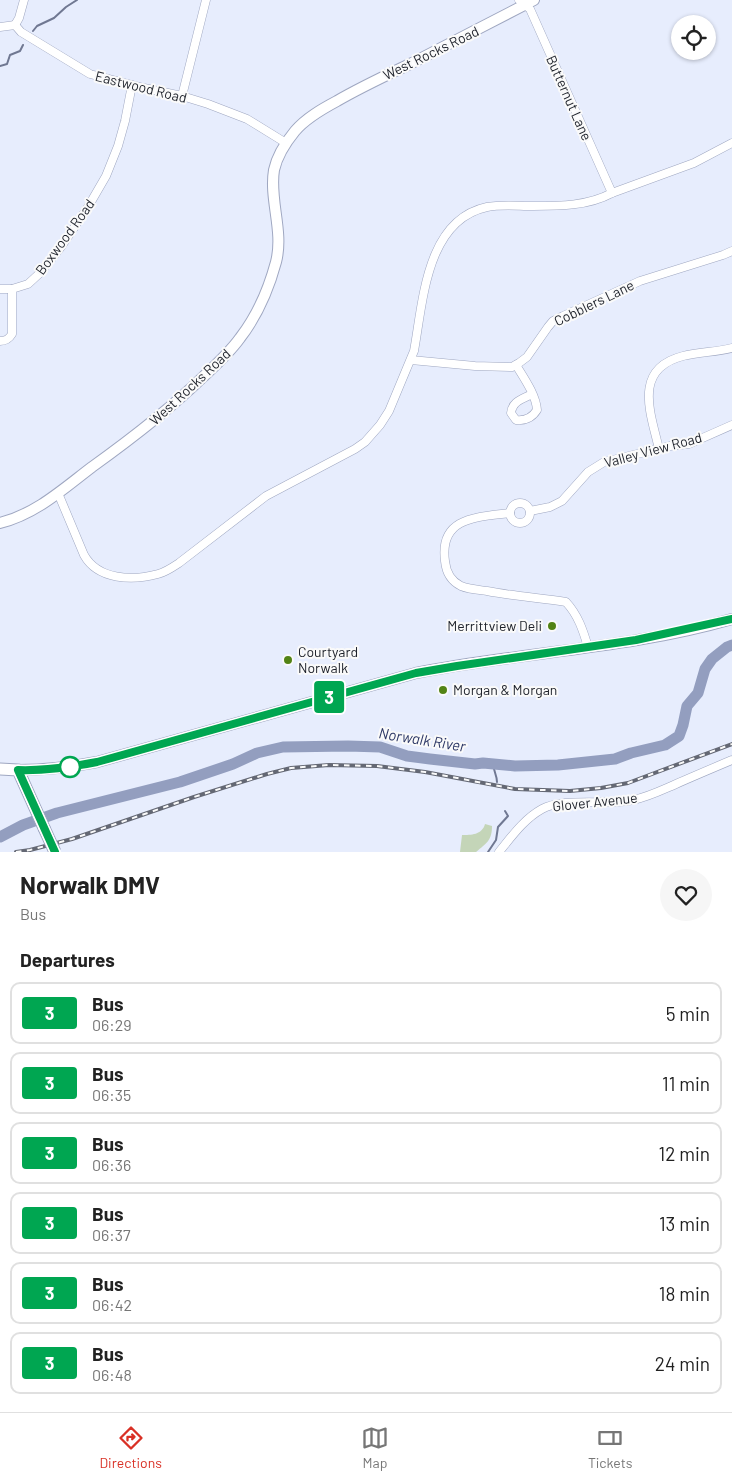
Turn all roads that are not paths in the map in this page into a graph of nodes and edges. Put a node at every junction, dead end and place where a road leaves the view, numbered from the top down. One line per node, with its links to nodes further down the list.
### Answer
1 (24, 0): 4 (street)
2 (206, 0): 7 (street)
3 (525, 2): 8 (main road, West Rocks Road); 10 (street, Butternut Lane)
4 (15, 25): 5 (street); 6 (street, Eastwood Road)
5 (0, 27)
6 (132, 85): 7 (street, Eastwood Road); 13 (street, Boxwood Road)
7 (182, 96): 8 (street, Eastwood Road)
8 (286, 143): 21 (main road, West Rocks Road)
9 (732, 143): 10 (street)
10 (612, 193): 16 (street)
11 (732, 251): 17 (street, Cobblers Lane)
12 (0, 289): 13 (street)
13 (12, 289): 14 (street)
14 (0, 341)
15 (732, 348): 20 (street)
16 (411, 360): 17 (street); 21 (street)
17 (516, 365): 18 (street)
18 (532, 394)
19 (732, 425): 20 (street, Valley View Road)
20 (659, 449): 22 (street, Valley View Road)
21 (58, 493): 24 (main road, West Rocks Road)
22 (530, 512): 23 (street, Valley View Road); 23 (street, Valley View Road)
23 (510, 513): 26 (street, Valley View Road)
24 (0, 523)
25 (732, 619): 26 (main road)
26 (588, 647): 29 (main road)
27 (732, 760): 31 (street, Glover Avenue)
28 (0, 769): 29 (highway)
29 (18, 770): 30 (highway, bridge)
30 (55, 852)
31 (499, 852)

